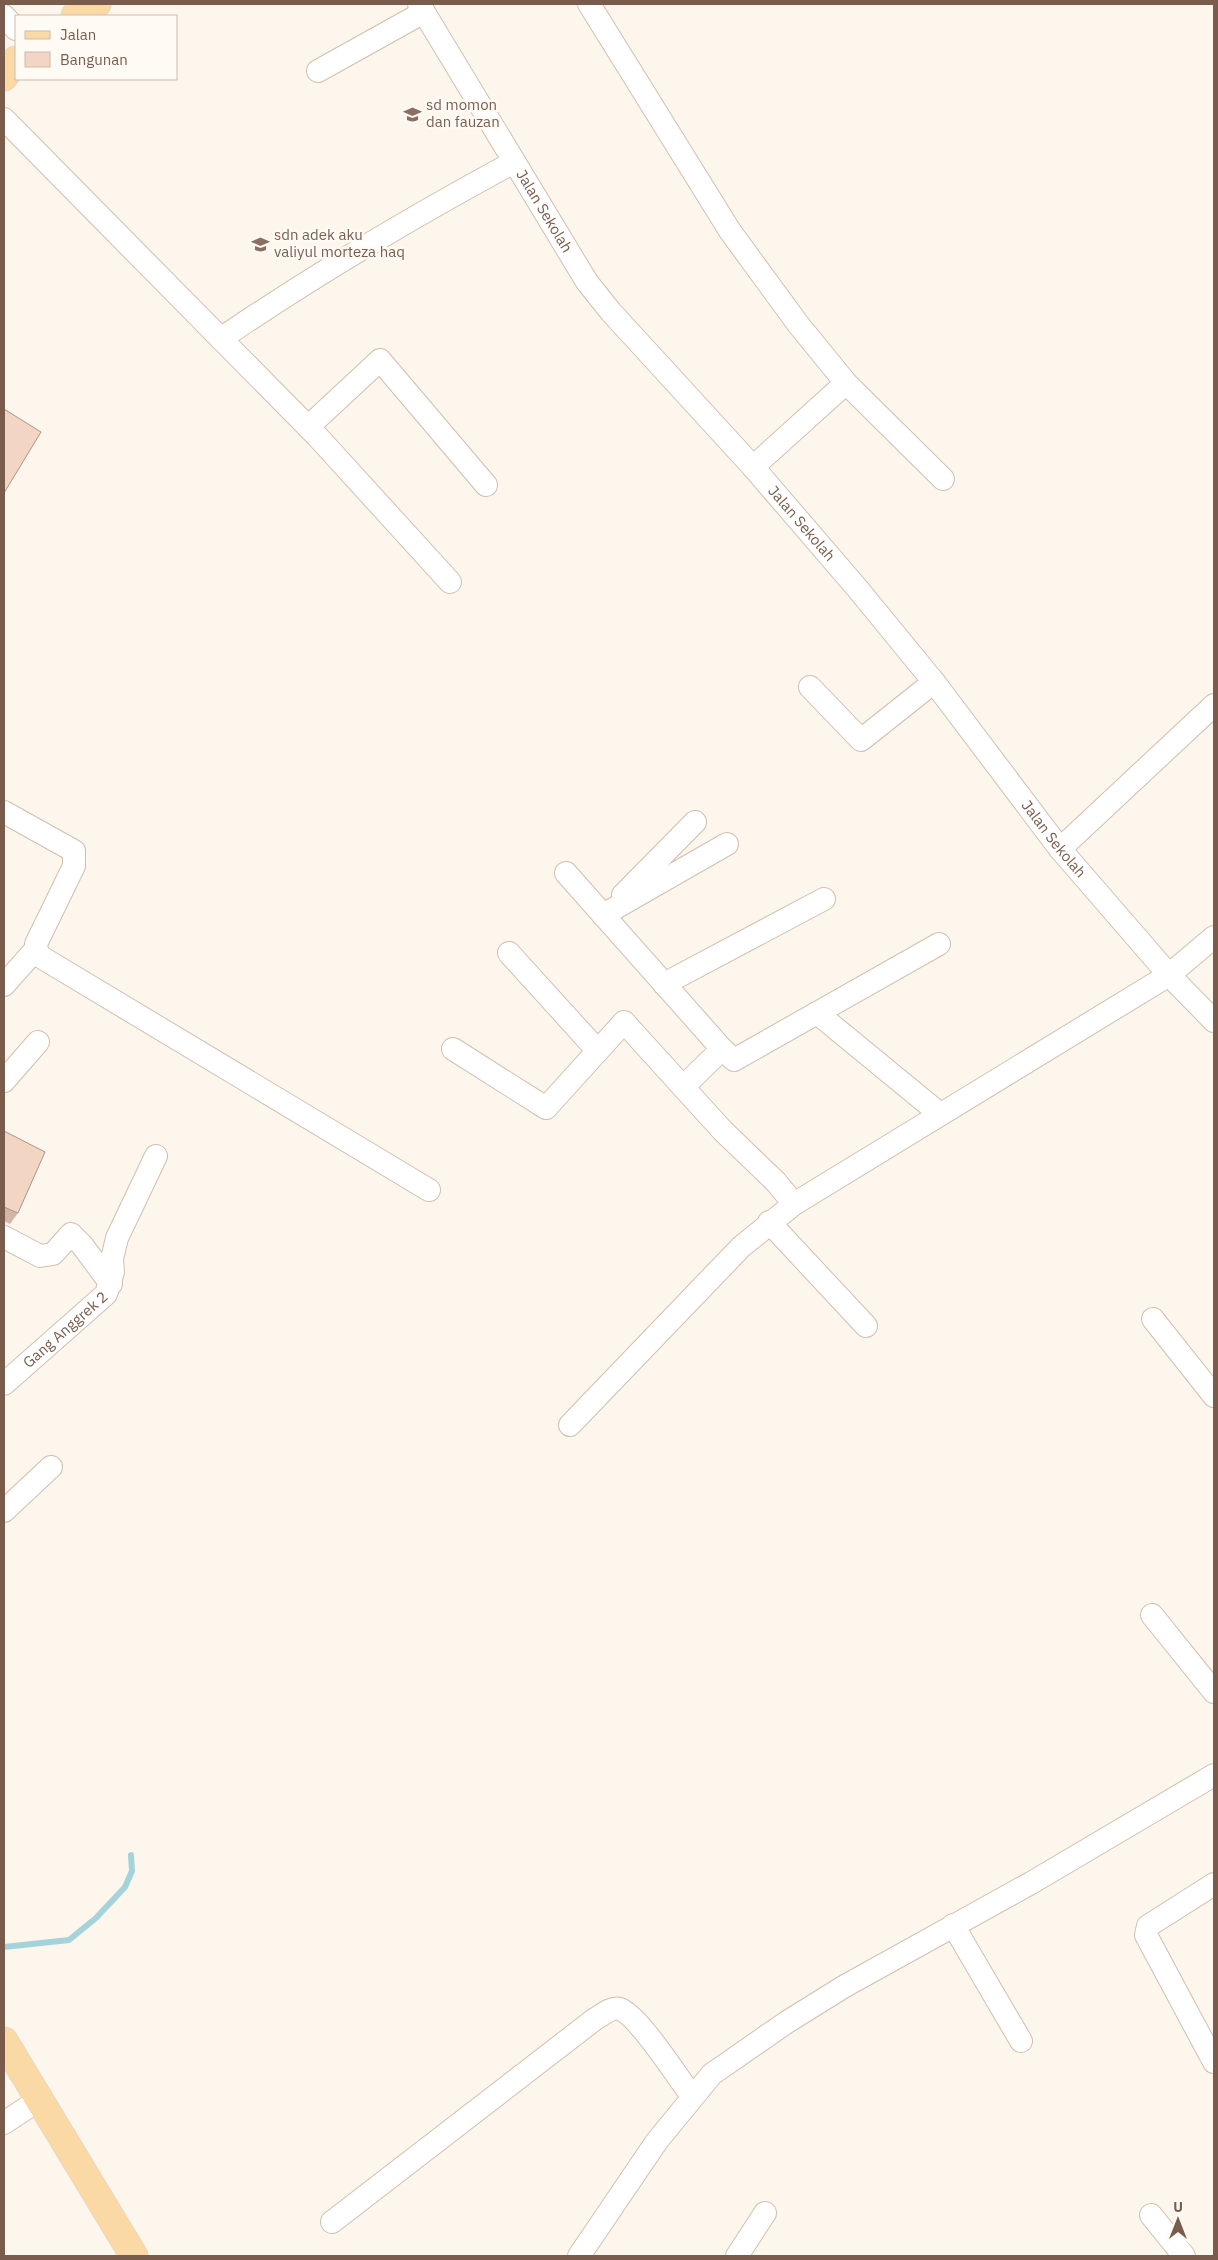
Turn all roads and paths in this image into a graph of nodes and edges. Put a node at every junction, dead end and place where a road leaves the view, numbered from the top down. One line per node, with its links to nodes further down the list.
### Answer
1 (97, 4): 4 (main road)
2 (589, 4): 13 (street)
3 (421, 8): 8 (street); 11 (street, Jalan Sekolah)
4 (77, 15)
5 (4, 16): 6 (street)
6 (15, 28)
7 (15, 61): 9 (main road)
8 (318, 71)
9 (4, 77)
10 (4, 119): 12 (street)
11 (514, 162): 12 (street); 15 (street, Jalan Sekolah)
12 (222, 338): 14 (street)
13 (846, 383): 15 (street); 16 (street)
14 (308, 427): 17 (street); 18 (street)
15 (753, 467): 19 (street, Jalan Sekolah)
16 (943, 479)
17 (486, 485)
18 (450, 582)
19 (934, 682): 20 (street); 25 (street, Jalan Sekolah)
20 (810, 686)
21 (1214, 705): 25 (street)
22 (4, 812): 31 (street)
23 (695, 822): 28 (street)
24 (727, 844): 28 (street)
25 (1060, 849): 33 (street, Jalan Sekolah)
26 (566, 873): 28 (street)
27 (824, 899): 34 (street)
28 (603, 915): 34 (street)
29 (1214, 937): 33 (street)
30 (939, 944): 36 (street)
31 (36, 949): 35 (street); 46 (street)
32 (510, 953): 41 (street)
33 (1169, 975): 37 (street, Jalan Sekolah); 44 (street)
34 (664, 984): 40 (street)
35 (4, 985)
36 (817, 1013): 40 (street); 44 (street)
37 (1214, 1021)
38 (38, 1042): 42 (street)
39 (453, 1049): 41 (street)
40 (722, 1049): 43 (street)
41 (597, 1050): 43 (street)
42 (4, 1081)
43 (683, 1087): 47 (street)
44 (940, 1114): 47 (street)
45 (156, 1156): 50 (street, Gang Anggrek 2)
46 (429, 1190)
47 (794, 1204): 48 (street)
48 (770, 1222): 52 (street); 55 (street)
49 (4, 1237): 50 (street)
50 (111, 1284): 53 (street, Gang Anggrek 2)
51 (1153, 1319): 54 (street)
52 (866, 1326)
53 (4, 1384)
54 (1214, 1396)
55 (570, 1426)
56 (51, 1466): 57 (street)
57 (4, 1511)
58 (1152, 1615): 59 (street)
59 (1214, 1692)
60 (1214, 1775): 62 (street)
61 (1214, 1884): 65 (street)
62 (953, 1925): 63 (street); 66 (street)
63 (1022, 2040)
64 (4, 2041): 67 (main road)
65 (1214, 2062)
66 (692, 2096): 71 (street); 73 (street)
67 (40, 2099): 68 (street); 72 (main road)
68 (4, 2123)
69 (765, 2213): 74 (street)
70 (1151, 2215): 75 (street)
71 (332, 2222)
72 (134, 2256)
73 (580, 2256)
74 (736, 2256)
75 (1184, 2256)

